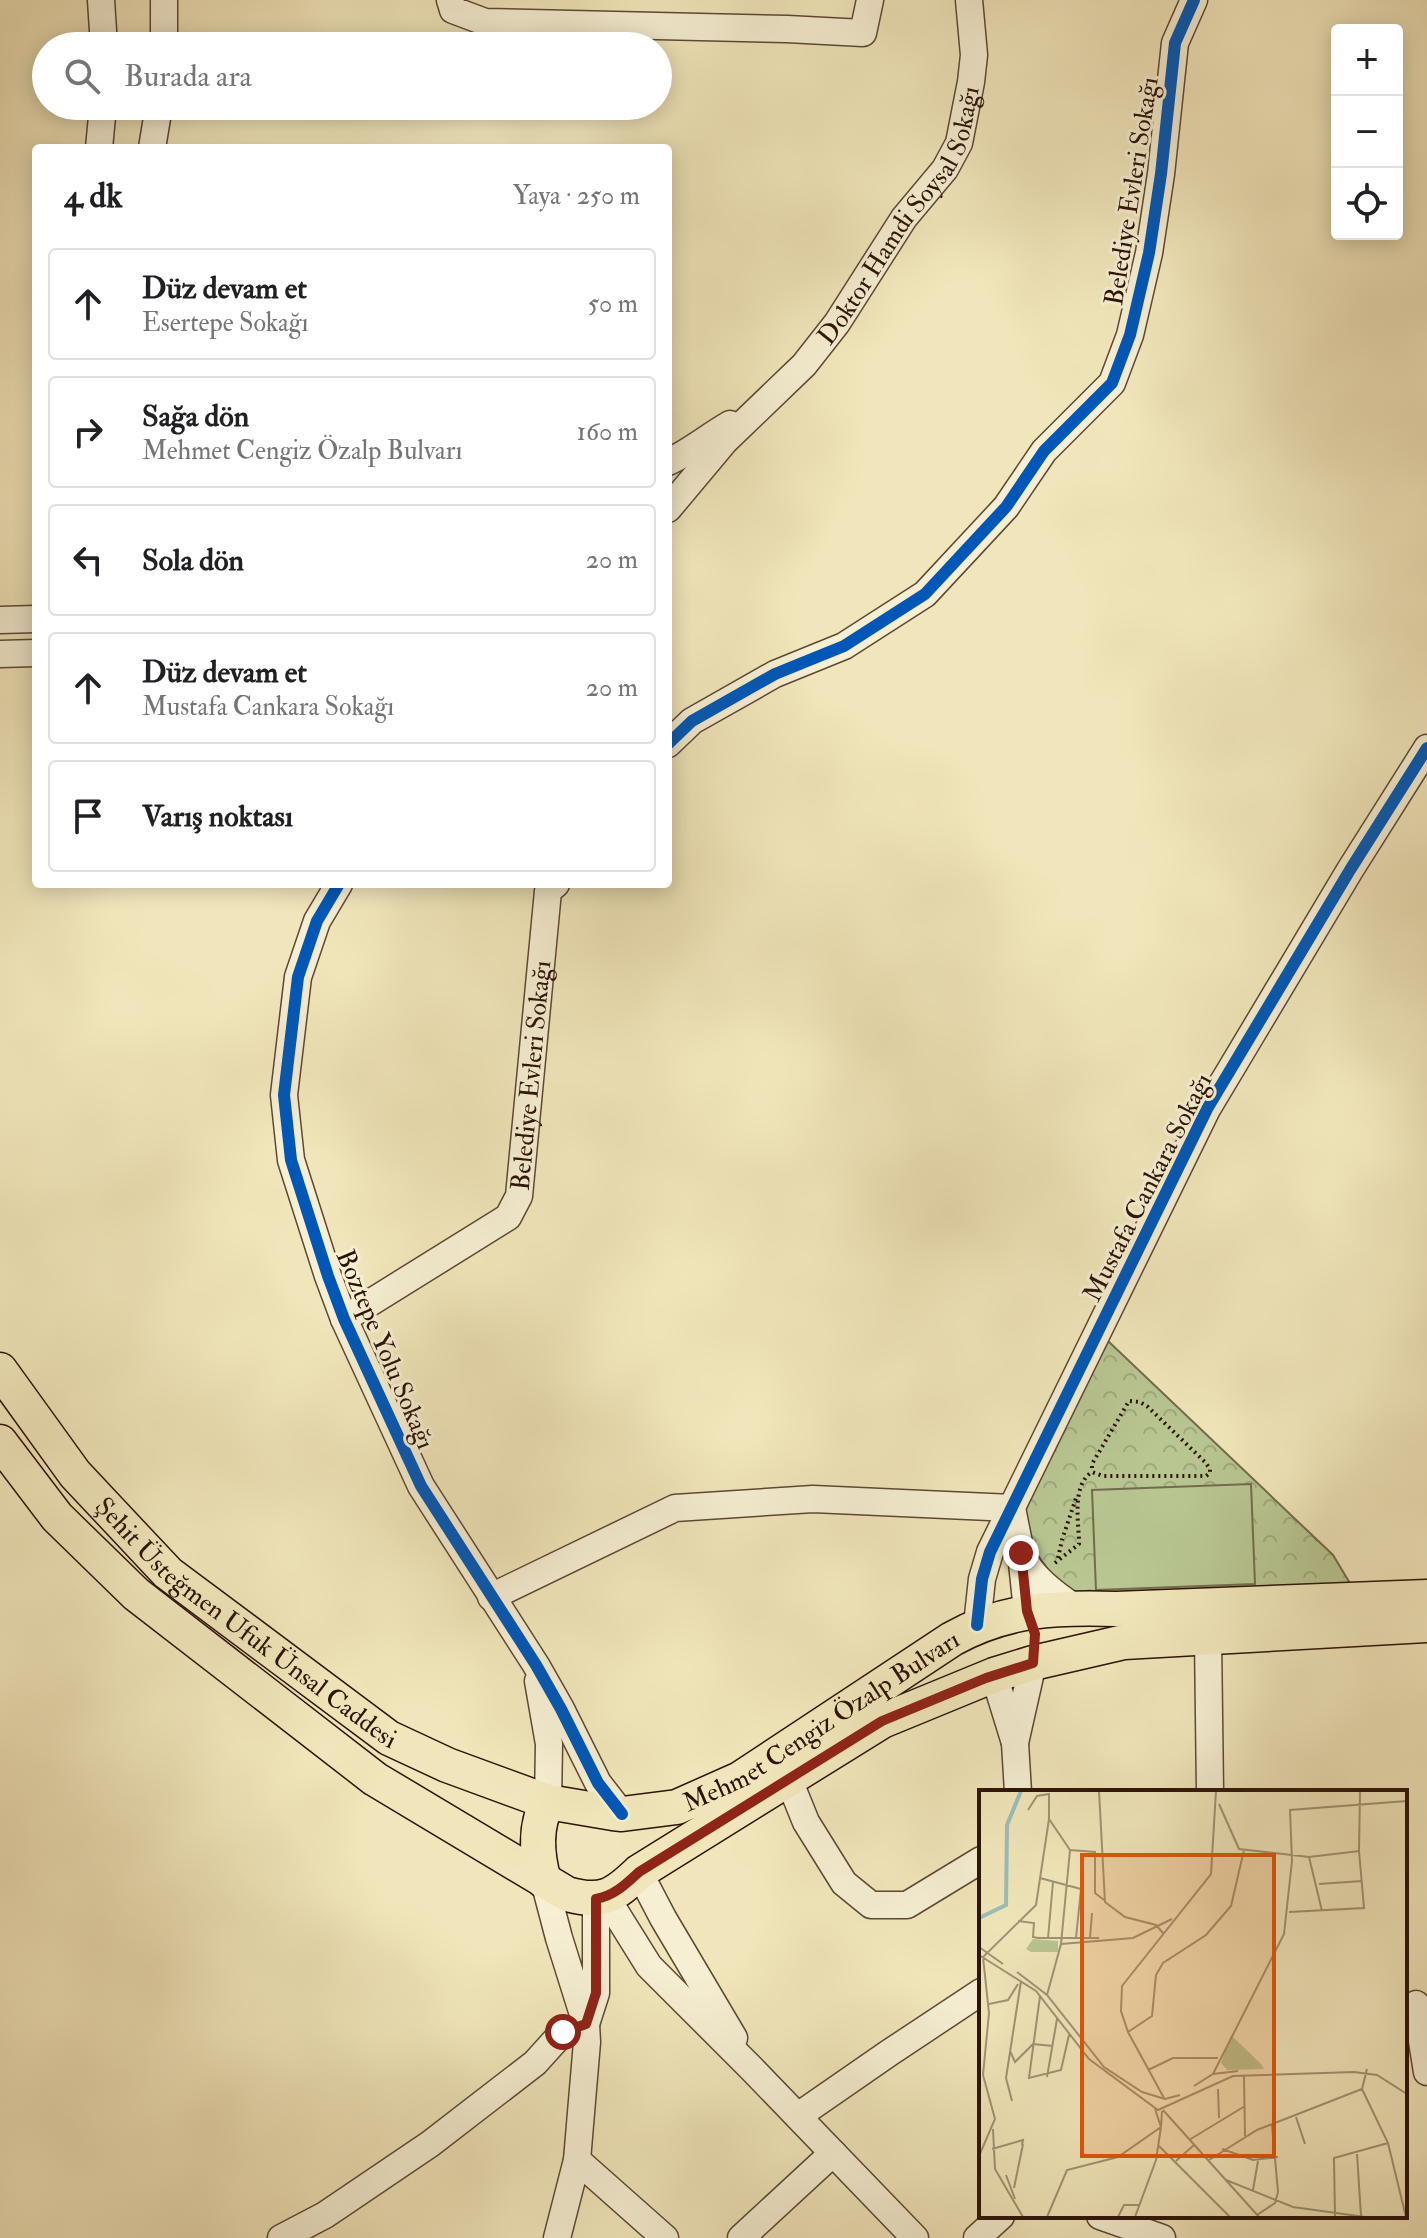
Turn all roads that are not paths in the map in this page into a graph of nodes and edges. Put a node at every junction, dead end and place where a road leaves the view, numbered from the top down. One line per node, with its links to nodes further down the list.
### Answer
1 (101, 0): 7 (street)
2 (164, 0): 8 (street)
3 (450, 0): 4 (street)
4 (870, 0)
5 (969, 0): 13 (street, Doktor Hamdi Soysal Sokağı)
6 (1194, 0): 22 (street, Belediye Evleri Sokağı)
7 (103, 32)
8 (164, 32)
9 (102, 120): 11 (street)
10 (157, 120): 12 (street)
11 (99, 144)
12 (153, 144)
13 (765, 405): 14 (street); 15 (street)
14 (725, 441): 16 (street); 17 (street)
15 (672, 460)
16 (672, 481)
17 (672, 504)
18 (32, 619): 19 (street)
19 (0, 620)
20 (32, 653): 21 (street)
21 (0, 654)
22 (672, 740)
23 (1423, 762): 29 (street, Mustafa Cankara Sokağı)
24 (337, 888): 26 (street, Boztepe Yolu Sokağı)
25 (551, 888): 26 (street, Belediye Evleri Sokağı)
26 (344, 1319): 31 (street, Boztepe Yolu Sokağı)
27 (0, 1370): 45 (main road, Şehit Üsteğmen Ufuk Ünsal Caddesi)
28 (0, 1442): 49 (main road, Şehit Üsteğmen Ufuk Ünsal Caddesi)
29 (1012, 1508): 30 (street); 31 (street); 35 (street, Mustafa Cankara Sokağı)
30 (1021, 1553): 33 (street); 34 (street)
31 (491, 1597): 39 (street, Boztepe Yolu Sokağı)
32 (1427, 1597): 33 (main road, Mehmet Cengiz Özalp Bulvarı)
33 (1074, 1607): 34 (main road, Mehmet Cengiz Özalp Bulvarı)
34 (1027, 1611): 35 (main road, Mehmet Cengiz Özalp Bulvarı); 38 (main road)
35 (977, 1625): 40 (main road); 46 (main road, Mehmet Cengiz Özalp Bulvarı)
36 (1427, 1625): 37 (main road, Mehmet Cengiz Özalp Bulvarı)
37 (1208, 1638): 38 (main road, Mehmet Cengiz Özalp Bulvarı); 44 (street)
38 (1033, 1663): 40 (main road, Mehmet Cengiz Özalp Bulvarı); 41 (street)
39 (536, 1665): 45 (street); 46 (street, Boztepe Yolu Sokağı)
40 (994, 1675): 41 (street); 42 (main road, Mehmet Cengiz Özalp Bulvarı)
41 (1015, 1743): 43 (street)
42 (789, 1780): 47 (street); 48 (main road, Mehmet Cengiz Özalp Bulvarı)
43 (1018, 1790)
44 (1210, 1790)
45 (548, 1802): 46 (main road, Mehmet Cengiz Özalp Bulvarı); 49 (main road)
46 (622, 1814): 48 (main road)
47 (979, 1861)
48 (639, 1872): 50 (main road, Mehmet Cengiz Özalp Bulvarı); 54 (street)
49 (544, 1881): 50 (main road); 53 (street)
50 (601, 1898): 53 (street); 54 (street)
51 (979, 1993): 56 (street)
52 (1416, 2003): 55 (street)
53 (586, 2024): 58 (street); 61 (street)
54 (752, 2069): 56 (street)
55 (1427, 2072)
56 (798, 2116): 57 (street)
57 (833, 2153): 64 (street); 65 (street)
58 (577, 2160): 62 (street); 63 (street)
59 (999, 2218): 66 (street)
60 (1106, 2218): 67 (street)
61 (281, 2238)
62 (557, 2238)
63 (665, 2238)
64 (741, 2238)
65 (915, 2238)
66 (977, 2238)
67 (1162, 2238)

